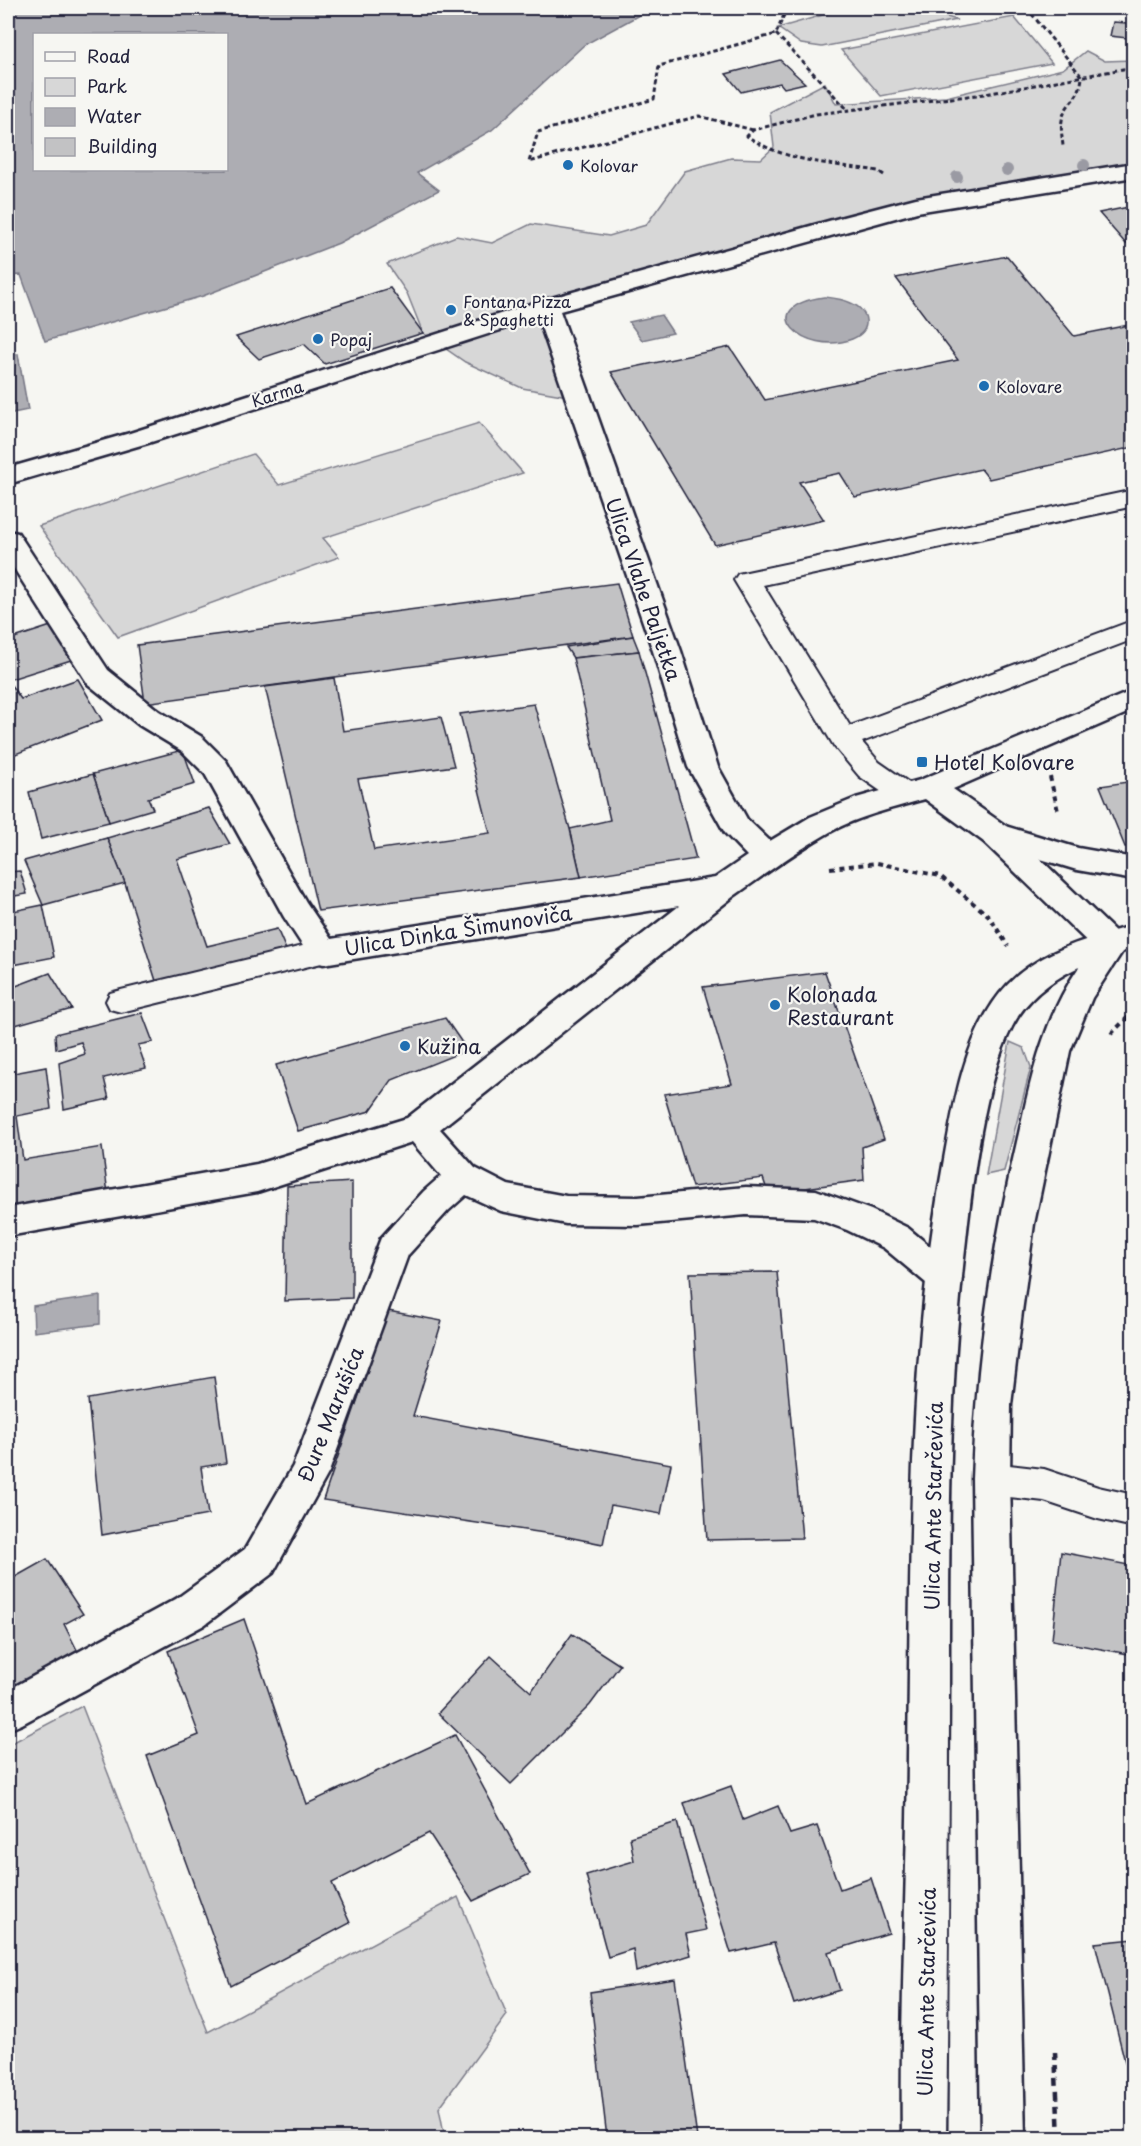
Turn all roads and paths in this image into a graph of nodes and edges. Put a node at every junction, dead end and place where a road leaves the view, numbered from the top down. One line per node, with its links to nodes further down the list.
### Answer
1 (792, 8): 5 (path)
2 (1027, 8): 7 (path)
3 (1049, 8): 4 (path)
4 (1134, 9)
5 (776, 34): 8 (path); 9 (path)
6 (1134, 67): 7 (path)
7 (1082, 77): 8 (path); 10 (path)
8 (848, 110): 9 (path)
9 (753, 130): 12 (path)
10 (1063, 147)
11 (1134, 170): 12 (street)
12 (916, 205): 13 (street)
13 (546, 307): 14 (street, Karma); 24 (street, Ulica Vlahe Paljetka)
14 (8, 476)
15 (1134, 498): 19 (lane)
16 (8, 539): 30 (street, Ulica Dinka Šimunoviča)
17 (1134, 629): 19 (lane)
18 (1134, 699): 20 (street)
19 (844, 739): 21 (lane)
20 (1041, 739): 21 (street); 22 (path)
21 (917, 791): 23 (street); 24 (street)
22 (1059, 814)
23 (995, 834): 26 (street); 28 (street)
24 (767, 856): 27 (street)
25 (826, 868): 29 (path)
26 (1134, 869)
27 (723, 888): 30 (street, Ulica Dinka Šimunoviča); 34 (street)
28 (1122, 941): 37 (street, Ulica Ante Starčevića); 38 (street)
29 (1008, 946)
30 (324, 952): 31 (lane)
31 (121, 1001)
32 (1134, 1011): 33 (path)
33 (1109, 1036)
34 (419, 1127): 35 (street); 36 (street)
35 (463, 1178): 37 (street); 40 (street, Đure Marušića)
36 (8, 1222)
37 (944, 1278): 42 (street, Ulica Ante Starčevića)
38 (991, 1479): 39 (lane); 43 (street)
39 (1134, 1511)
40 (8, 1711)
41 (1055, 2043): 44 (path)
42 (924, 2139)
43 (1003, 2139)
44 (1059, 2139)

